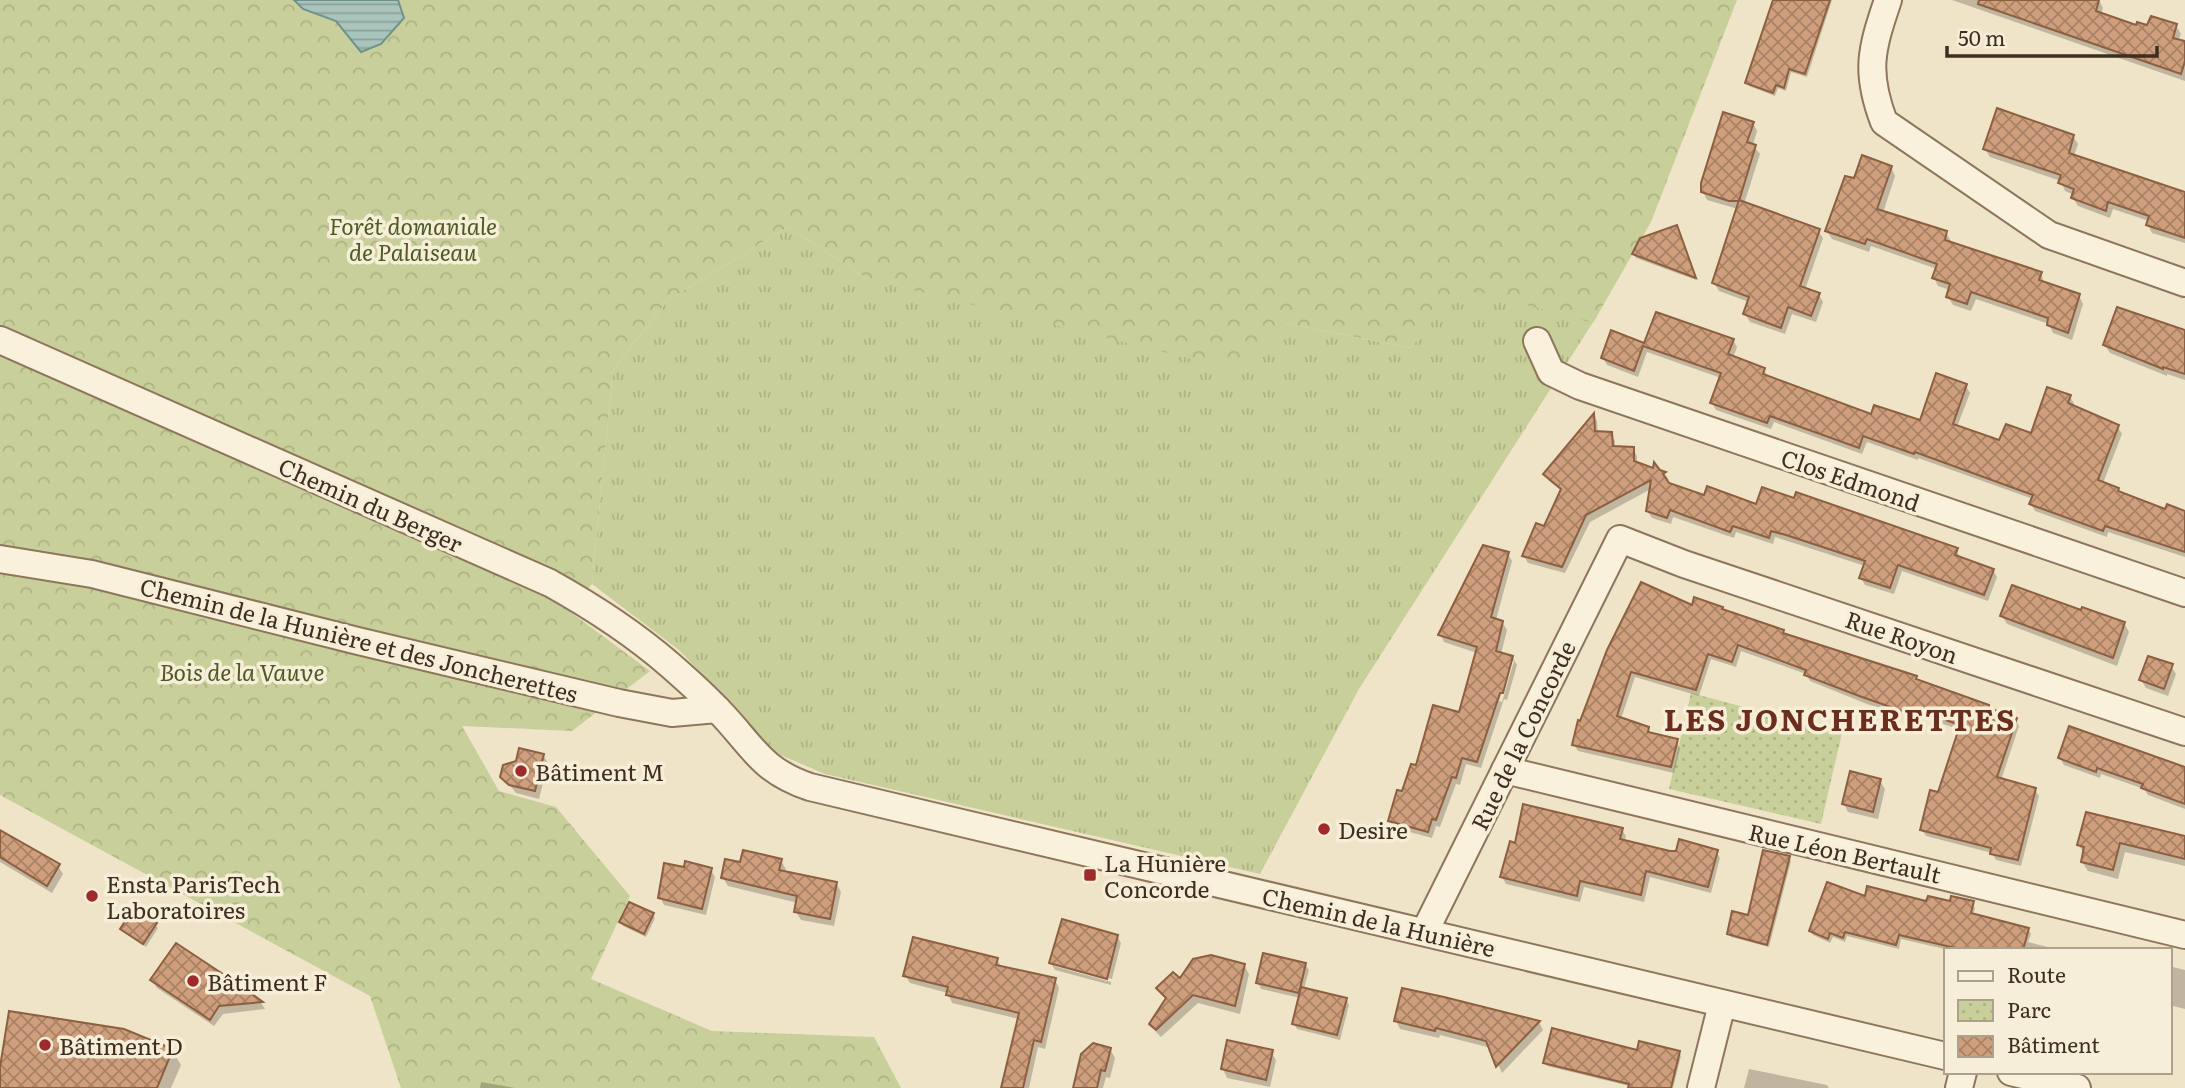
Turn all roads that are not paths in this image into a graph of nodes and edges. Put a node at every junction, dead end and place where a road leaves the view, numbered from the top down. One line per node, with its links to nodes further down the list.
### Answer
1 (1888, 0): 2 (street)
2 (2185, 283)
3 (0, 340): 8 (street, Chemin du Berger)
4 (1537, 341): 7 (street, Clos Edmond)
5 (1620, 539): 9 (street, Rue Royon); 10 (street, Rue de la Concorde)
6 (0, 559): 8 (street, Chemin de la Hunière et des Joncherettes)
7 (2185, 593)
8 (718, 709): 11 (street, Chemin de la Hunière)
9 (2185, 732)
10 (1505, 770): 11 (street, Rue de la Concorde); 12 (street, Rue Léon Bertault)
11 (1425, 931): 13 (street, Chemin de la Hunière)
12 (2185, 935)
13 (1721, 1004): 14 (street, Chemin de la Hunière); 16 (street)
14 (1944, 1056)
15 (2019, 1074): 17 (street)
16 (1701, 1088)
17 (2077, 1088)

